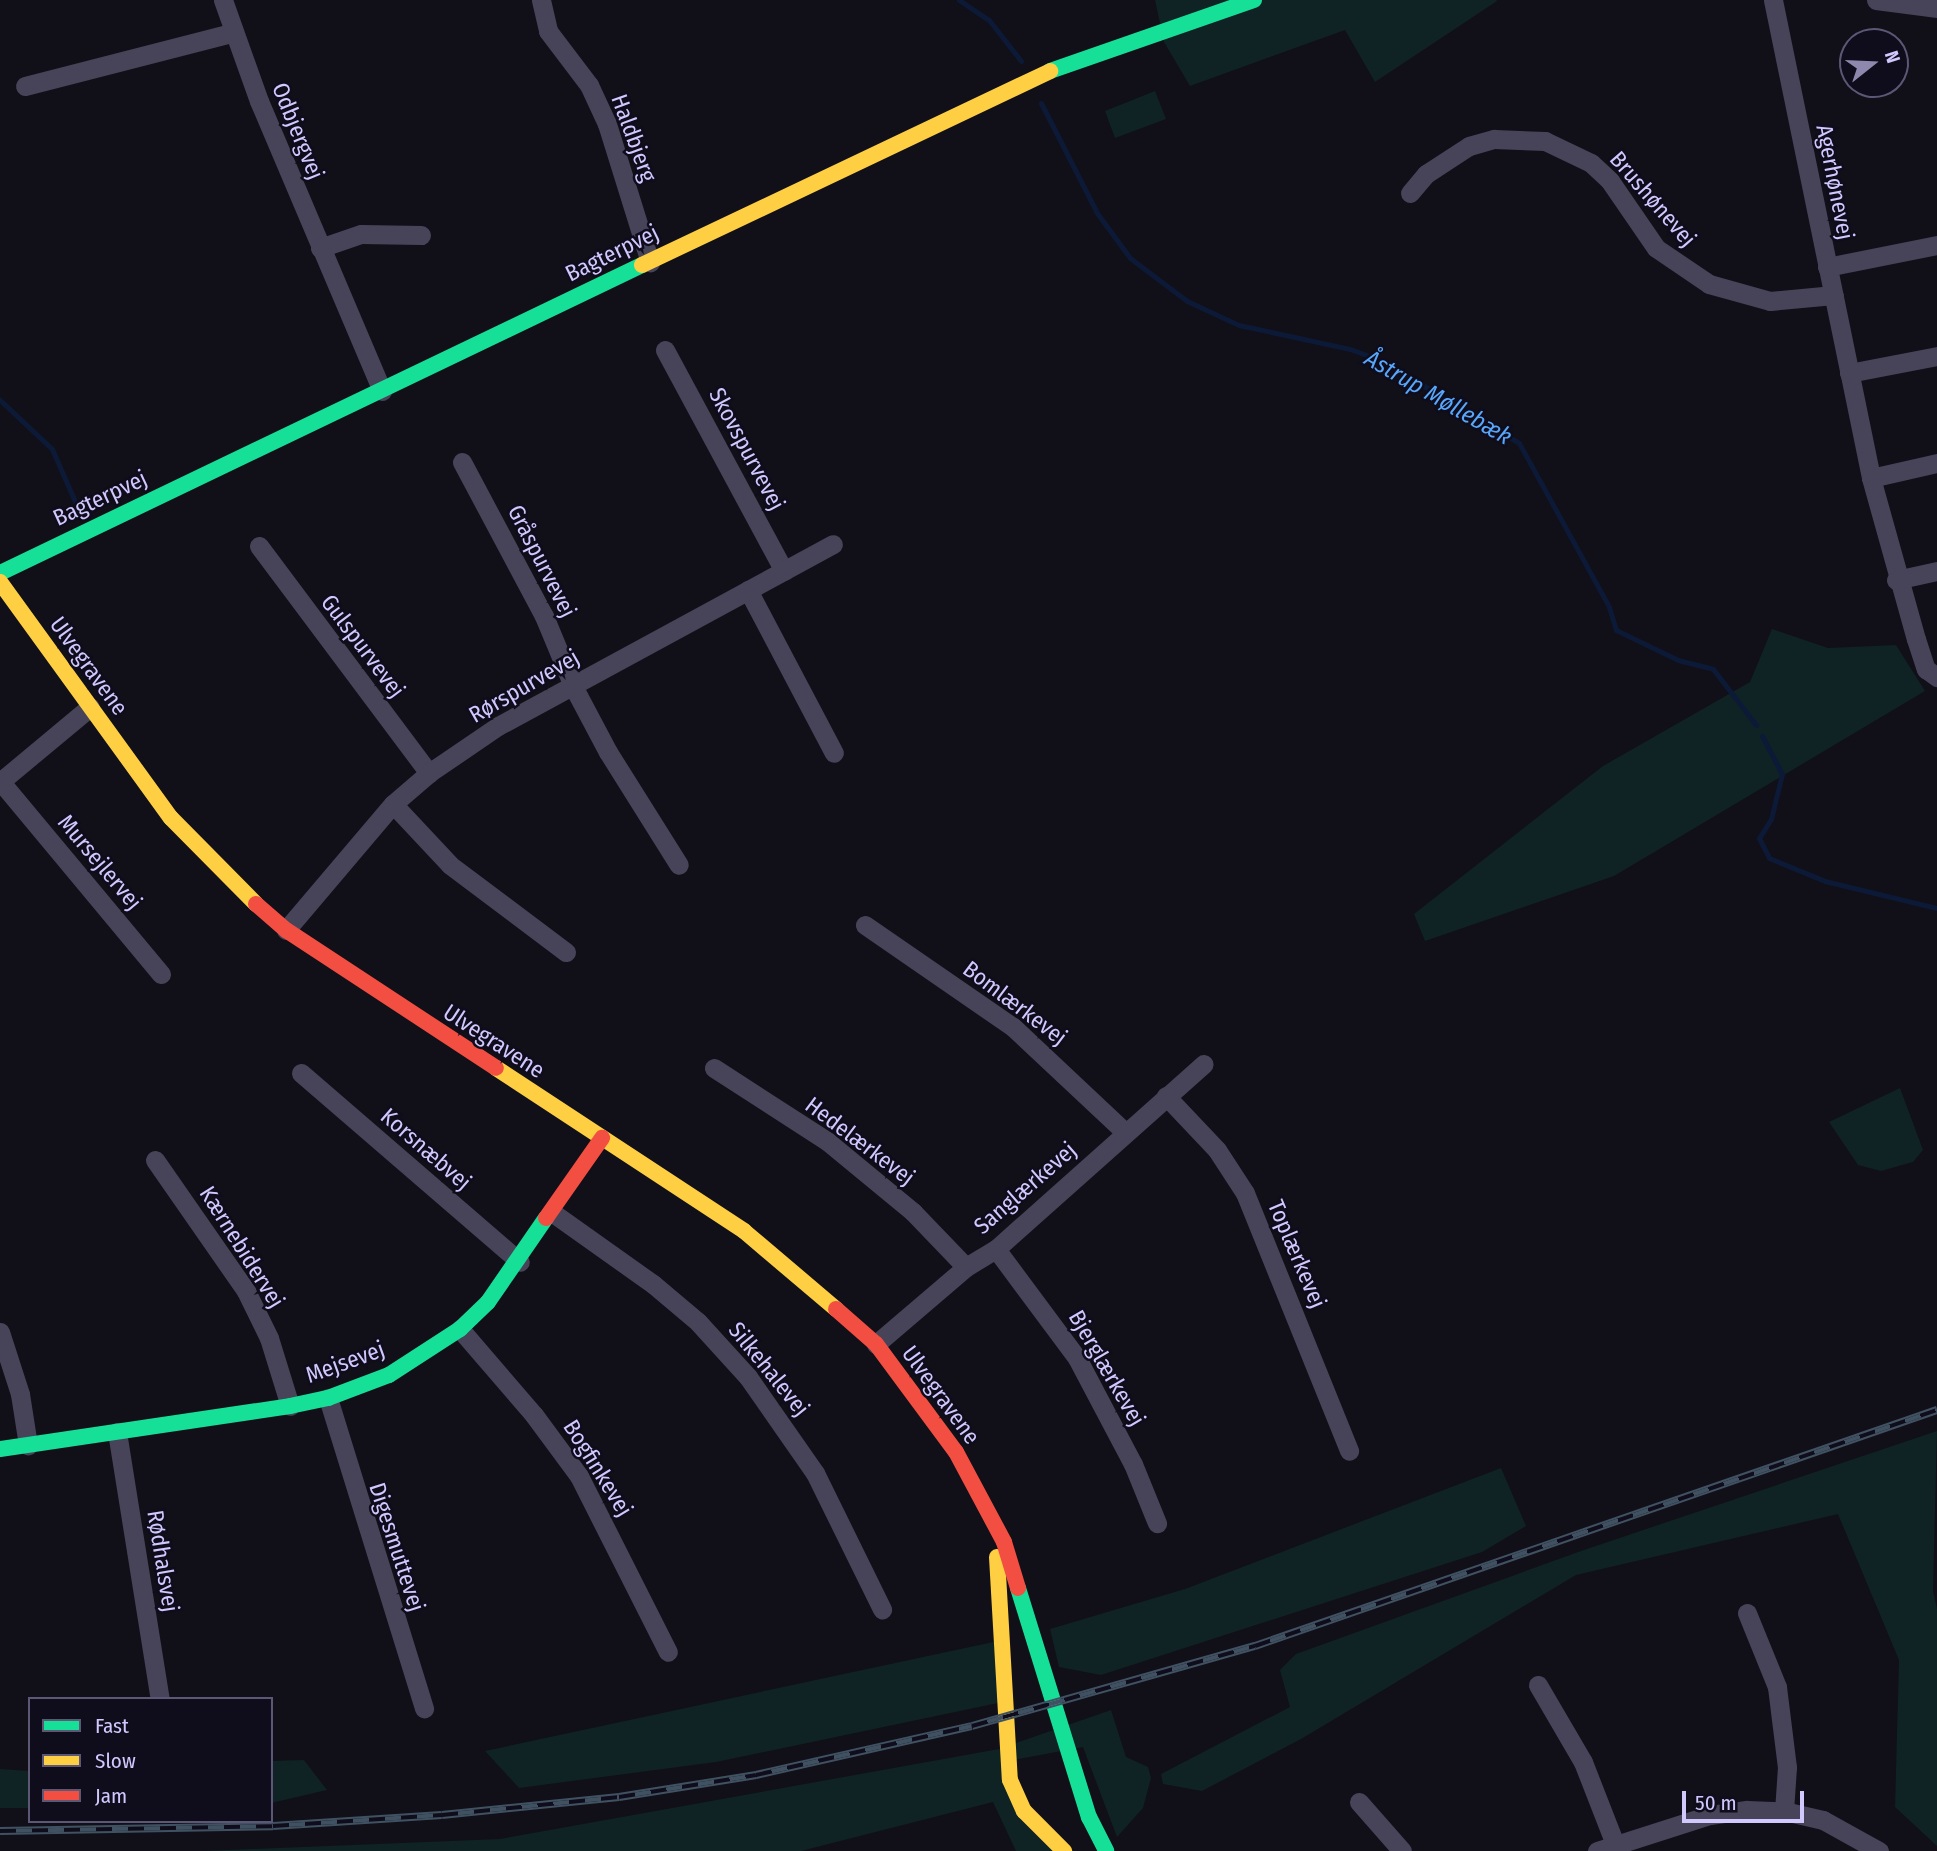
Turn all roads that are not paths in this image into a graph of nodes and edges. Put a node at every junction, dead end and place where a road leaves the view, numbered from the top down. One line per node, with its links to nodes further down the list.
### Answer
1 (223, 0): 7 (street, Odbjergvej)
2 (541, 0): 13 (street, Haldbjerg)
3 (1254, 0): 13 (street, Bagterpvej)
4 (1773, 0): 14 (street, Agerhønevej)
5 (1876, 0): 6 (street)
6 (1937, 8)
7 (232, 33): 8 (street); 12 (street, Odbjergvej)
8 (25, 86)
9 (1410, 194): 15 (street, Brushønevej)
10 (421, 235): 12 (street)
11 (1937, 245): 14 (street)
12 (320, 248): 19 (street, Odbjergvej)
13 (650, 262): 19 (street, Bagterpvej)
14 (1827, 267): 15 (street, Agerhønevej)
15 (1834, 296): 18 (street, Agerhønevej)
16 (666, 350): 25 (street, Skovspurvevej)
17 (1937, 356): 18 (street)
18 (1849, 373): 22 (street, Agerhønevej)
19 (382, 391): 27 (street, Bagterpvej)
20 (462, 461): 32 (street, Gråspurvevej)
21 (1937, 463): 22 (street)
22 (1871, 478): 28 (street, Agerhønevej)
23 (834, 544): 25 (street, Rørspurvevej)
24 (259, 546): 35 (street, Gulspurvevej)
25 (784, 571): 30 (street, Rørspurvevej)
26 (1937, 571): 28 (street)
27 (0, 573)
28 (1896, 580): 31 (street, Agerhønevej)
29 (0, 582): 33 (street, Ulvegravene)
30 (748, 590): 32 (street, Rørspurvevej); 34 (street)
31 (1937, 677)
32 (573, 686): 35 (street, Rørspurvevej); 38 (street, Gråspurvevej)
33 (90, 707): 36 (street); 40 (street, Ulvegravene)
34 (834, 753)
35 (429, 773): 37 (street, Rørspurvevej)
36 (0, 782): 42 (street, Mursejlervej)
37 (393, 804): 40 (street, Rørspurvevej); 41 (street)
38 (679, 864)
39 (865, 925): 47 (street, Bomlærkevej)
40 (286, 930): 48 (street, Ulvegravene)
41 (566, 951)
42 (161, 974)
43 (1204, 1064): 46 (street, Sanglærkevej)
44 (713, 1068): 53 (street, Hedelærkevej)
45 (300, 1073): 52 (street, Korsnæbvej)
46 (1166, 1096): 47 (street, Sanglærkevej); 62 (street, Toplærkevej)
47 (1125, 1132): 51 (street, Sanglærkevej)
48 (602, 1138): 50 (street, Mejsevej); 56 (street, Ulvegravene)
49 (155, 1160): 58 (street, Kærnebidervej)
50 (553, 1213): 52 (street, Mejsevej); 65 (street, Silkehalevej)
51 (996, 1249): 53 (street, Sanglærkevej); 64 (street, Bjerglærkevej)
52 (520, 1262): 54 (street, Mejsevej)
53 (967, 1267): 56 (street, Sanglærkevej)
54 (460, 1329): 57 (street, Mejsevej); 67 (street, Bogfinkevej)
55 (0, 1332): 60 (street)
56 (876, 1344): 63 (street, Ulvegravene)
57 (328, 1398): 58 (street, Mejsevej); 70 (street, Digesmuttevej)
58 (290, 1406): 59 (street, Mejsevej)
59 (117, 1432): 60 (street, Mejsevej); 69 (street, Rødhalsvej)
60 (28, 1445): 61 (street, Mejsevej)
61 (0, 1449)
62 (1349, 1451)
63 (987, 1510): 74 (street, Ulvegravene); 75 (street, Ulvegravene)
64 (1157, 1523)
65 (882, 1609)
66 (1747, 1612): 72 (street)
67 (668, 1652)
68 (1538, 1685): 73 (street)
69 (160, 1697)
70 (424, 1709)
71 (1359, 1802): 76 (street)
72 (1784, 1811): 73 (street); 77 (street)
73 (1606, 1848)
74 (1064, 1851)
75 (1105, 1851)
76 (1402, 1851)
77 (1879, 1851)

